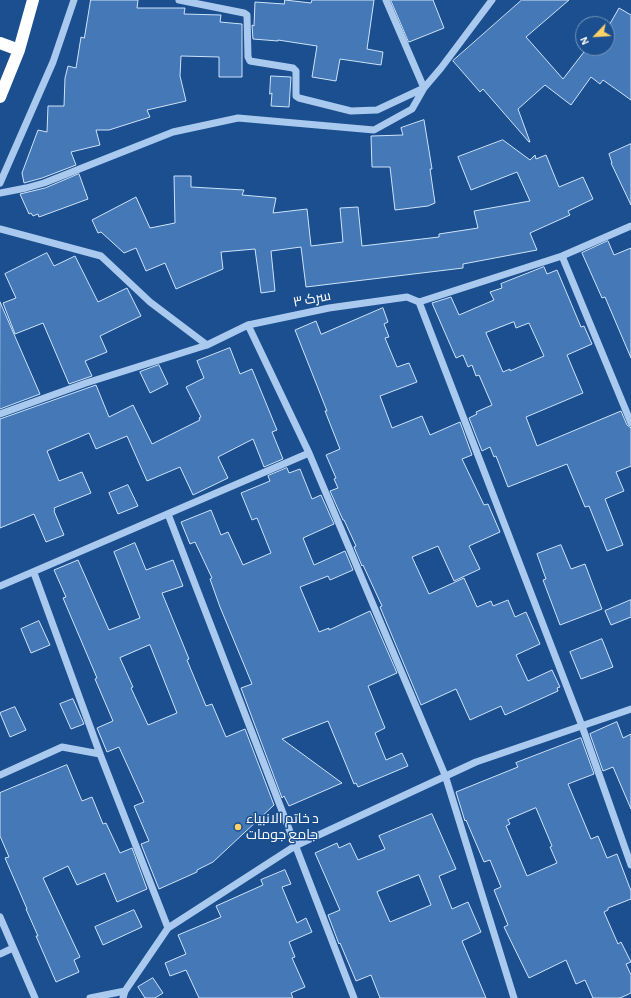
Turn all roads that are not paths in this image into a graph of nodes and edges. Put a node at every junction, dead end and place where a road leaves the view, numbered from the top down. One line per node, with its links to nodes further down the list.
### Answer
1 (33, 0): 7 (highway)
2 (74, 0): 10 (street)
3 (178, 0): 8 (street)
4 (386, 0): 8 (street)
5 (492, 0): 8 (street)
6 (0, 43): 7 (highway)
7 (19, 50): 9 (highway)
8 (424, 88): 11 (street)
9 (0, 97)
10 (0, 183)
11 (0, 193)
12 (631, 226): 14 (street, سرک ۳)
13 (1, 232): 17 (street)
14 (562, 256): 15 (street, سرک ۳); 19 (street)
15 (419, 302): 16 (street, سرک ۳); 25 (street)
16 (248, 326): 17 (street, سرک ۳); 20 (street)
17 (207, 345): 18 (street, سرک ۳)
18 (0, 414)
19 (631, 423)
20 (309, 453): 21 (street); 28 (street)
21 (168, 514): 22 (street); 29 (street)
22 (34, 572): 23 (street); 26 (street)
23 (0, 586)
24 (631, 709): 25 (street)
25 (582, 726): 28 (street); 30 (street)
26 (100, 754): 27 (street); 32 (street)
27 (0, 775)
28 (445, 775): 29 (street); 39 (street)
29 (295, 846): 32 (street); 38 (street)
30 (631, 865)
31 (0, 917): 33 (street)
32 (168, 928): 35 (street)
33 (13, 948): 34 (street); 36 (street)
34 (0, 954)
35 (124, 995): 37 (street)
36 (35, 998)
37 (90, 998)
38 (354, 998)
39 (514, 998)

